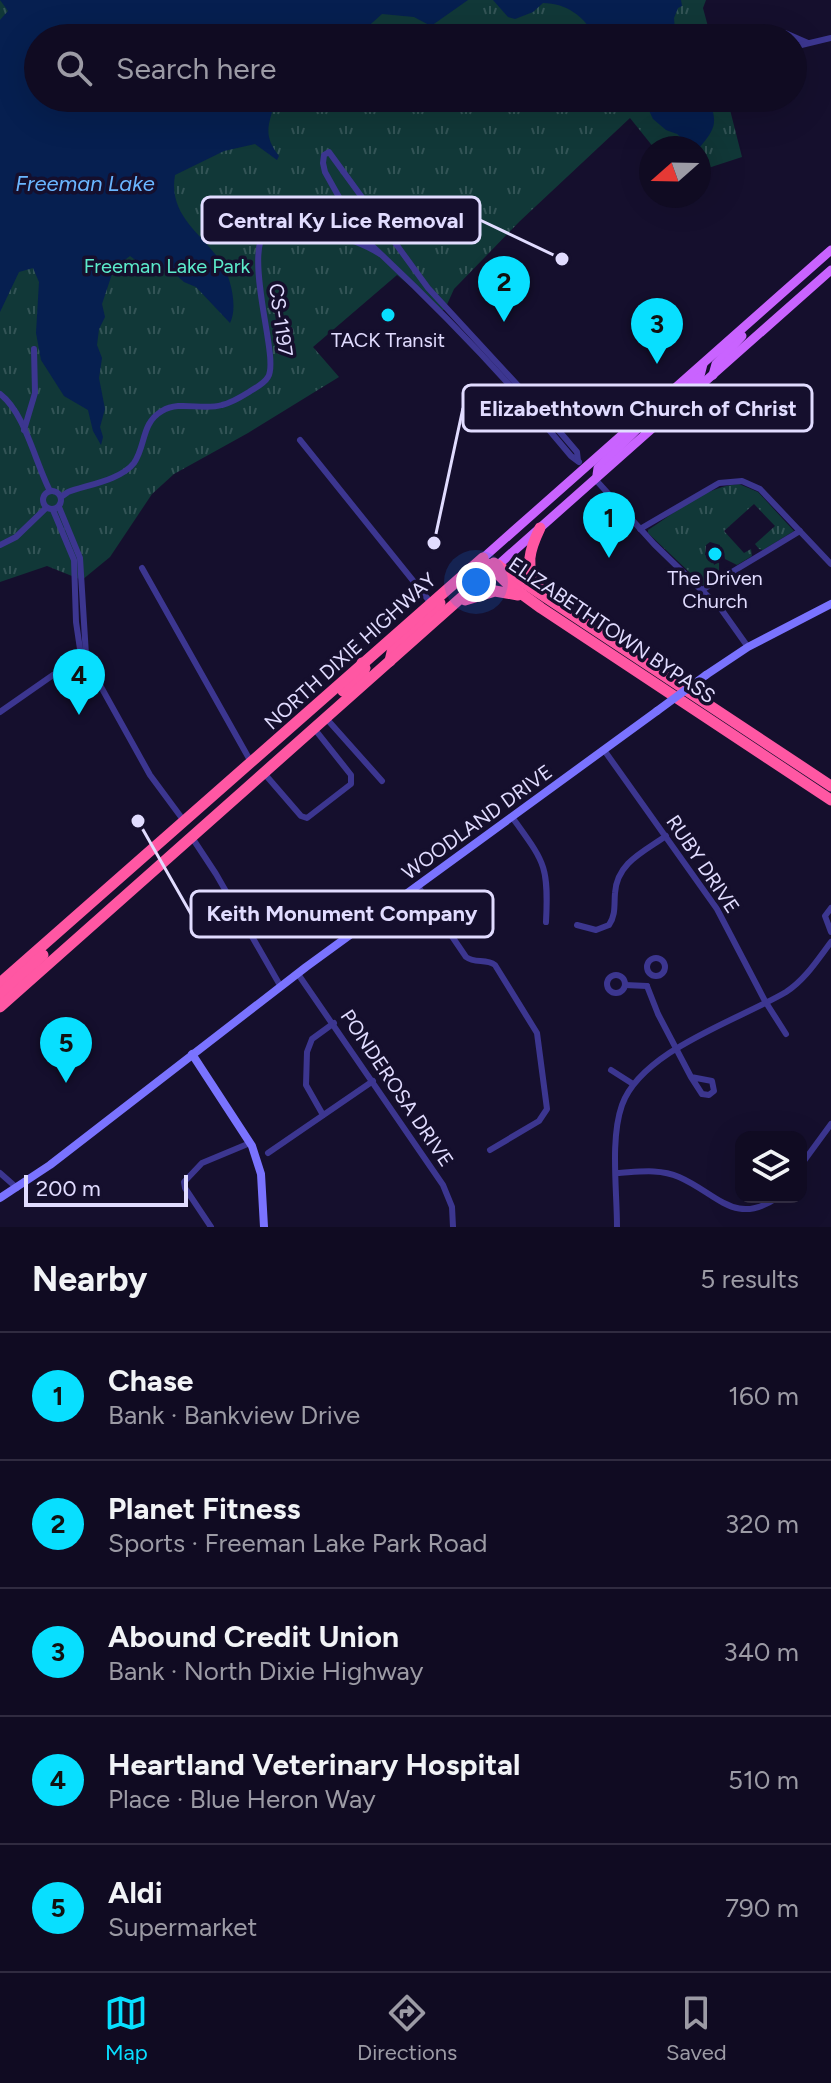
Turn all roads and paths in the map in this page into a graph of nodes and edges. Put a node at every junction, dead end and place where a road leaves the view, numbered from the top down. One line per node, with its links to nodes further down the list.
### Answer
1 (831, 38): 2 (street)
2 (808, 43)
3 (371, 210): 4 (street); 5 (street); 22 (street)
4 (347, 221): 5 (street); 6 (street)
5 (356, 221): 8 (street)
6 (318, 229): 8 (street, CS-1197); 25 (street, CS-1197)
7 (831, 250): 11 (main road, NORTH DIXIE HIGHWAY)
8 (380, 254): 22 (street)
9 (831, 258): 12 (main road)
10 (831, 270): 12 (main road)
11 (790, 287): 13 (main road); 15 (main road, NORTH DIXIE HIGHWAY); 16 (main road)
12 (802, 296): 13 (main road)
13 (745, 347): 16 (main road)
14 (34, 349): 19 (street)
15 (703, 364): 18 (main road, NORTH DIXIE HIGHWAY); 21 (main road)
16 (713, 375): 21 (main road)
17 (0, 394): 19 (street)
18 (643, 417): 22 (main road, NORTH DIXIE HIGHWAY); 23 (main road)
19 (24, 430): 24 (street)
20 (300, 440): 38 (street)
21 (639, 440): 23 (main road)
22 (581, 465): 27 (main road); 31 (main road, NORTH DIXIE HIGHWAY)
23 (595, 479): 27 (main road); 28 (street)
24 (50, 491): 25 (street); 26 (street)
25 (61, 497): 26 (street)
26 (53, 508): 30 (street); 43 (street)
27 (541, 527): 34 (main road); 37 (highway)
28 (640, 529): 29 (street); 36 (street)
29 (800, 531): 32 (street); 36 (street)
30 (0, 545)
31 (483, 558): 34 (highway, ELIZABETHTOWN BYPASS); 35 (highway, NORTH DIXIE HIGHWAY)
32 (831, 564)
33 (142, 568): 52 (street)
34 (495, 568): 37 (highway, ELIZABETHTOWN BYPASS); 40 (highway, NORTH DIXIE HIGHWAY); 41 (highway, ELIZABETHTOWN BYPASS)
35 (450, 586): 38 (highway, NORTH DIXIE HIGHWAY); 44 (highway)
36 (702, 590): 42 (street)
37 (555, 602): 55 (highway, ELIZABETHTOWN BYPASS)
38 (431, 603): 45 (highway, NORTH DIXIE HIGHWAY)
39 (831, 604): 42 (street, WOODLAND DRIVE)
40 (454, 605): 41 (highway); 44 (highway, NORTH DIXIE HIGHWAY)
41 (541, 608): 56 (highway, ELIZABETHTOWN BYPASS)
42 (748, 647): 51 (street, WOODLAND DRIVE, bridge)
43 (86, 659): 47 (street); 58 (street)
44 (390, 661): 48 (highway, NORTH DIXIE HIGHWAY)
45 (362, 663): 46 (highway, NORTH DIXIE HIGHWAY); 50 (highway)
46 (313, 709): 52 (highway, NORTH DIXIE HIGHWAY); 59 (highway)
47 (0, 712)
48 (325, 717): 49 (highway, NORTH DIXIE HIGHWAY); 54 (street)
49 (313, 727): 50 (highway, NORTH DIXIE HIGHWAY); 53 (street)
50 (295, 743): 53 (highway, NORTH DIXIE HIGHWAY)
51 (604, 750): 57 (street, WOODLAND DRIVE); 60 (street, RUBY DRIVE)
52 (251, 762): 58 (highway, NORTH DIXIE HIGHWAY)
53 (263, 772): 59 (highway, NORTH DIXIE HIGHWAY)
54 (382, 781)
55 (831, 786)
56 (831, 800)
57 (512, 817): 61 (street, WOODLAND DRIVE); 63 (street)
58 (184, 821): 64 (highway, NORTH DIXIE HIGHWAY); 68 (highway)
59 (191, 836): 68 (highway, NORTH DIXIE HIGHWAY); 74 (street)
60 (666, 836): 65 (street); 76 (street, RUBY DRIVE)
61 (417, 885): 69 (street, WOODLAND DRIVE); 89 (street)
62 (831, 908): 66 (street)
63 (546, 922)
64 (69, 924): 71 (highway, NORTH DIXIE HIGHWAY); 75 (highway)
65 (577, 925)
66 (831, 932)
67 (830, 941): 76 (street)
68 (55, 956): 77 (highway, NORTH DIXIE HIGHWAY)
69 (298, 974): 74 (street, WOODLAND DRIVE); 78 (street, PONDEROSA DRIVE)
70 (653, 975): 73 (street)
71 (0, 983)
72 (625, 985): 73 (street)
73 (647, 986): 80 (street)
74 (281, 987): 81 (street, WOODLAND DRIVE)
75 (0, 995)
76 (765, 1001): 79 (street, RUBY DRIVE); 80 (street)
77 (0, 1007)
78 (334, 1023): 84 (street, PONDEROSA DRIVE); 86 (street)
79 (786, 1034)
80 (676, 1050): 83 (street); 85 (street)
81 (192, 1054): 88 (street); 94 (street, WOODLAND DRIVE)
82 (611, 1070): 85 (street)
83 (691, 1077)
84 (373, 1081): 86 (street); 101 (street, PONDEROSA DRIVE)
85 (633, 1084): 93 (street)
86 (323, 1115): 90 (street)
87 (831, 1124): 91 (street)
88 (250, 1143): 99 (street); 100 (street)
89 (490, 1150)
90 (268, 1153)
91 (807, 1157)
92 (0, 1173): 94 (street)
93 (617, 1173): 97 (street); 102 (street)
94 (17, 1188): 95 (street, WOODLAND DRIVE)
95 (0, 1198)
96 (773, 1203): 98 (street)
97 (713, 1205)
98 (764, 1214)
99 (211, 1227)
100 (264, 1227)
101 (453, 1227)
102 (617, 1227)

